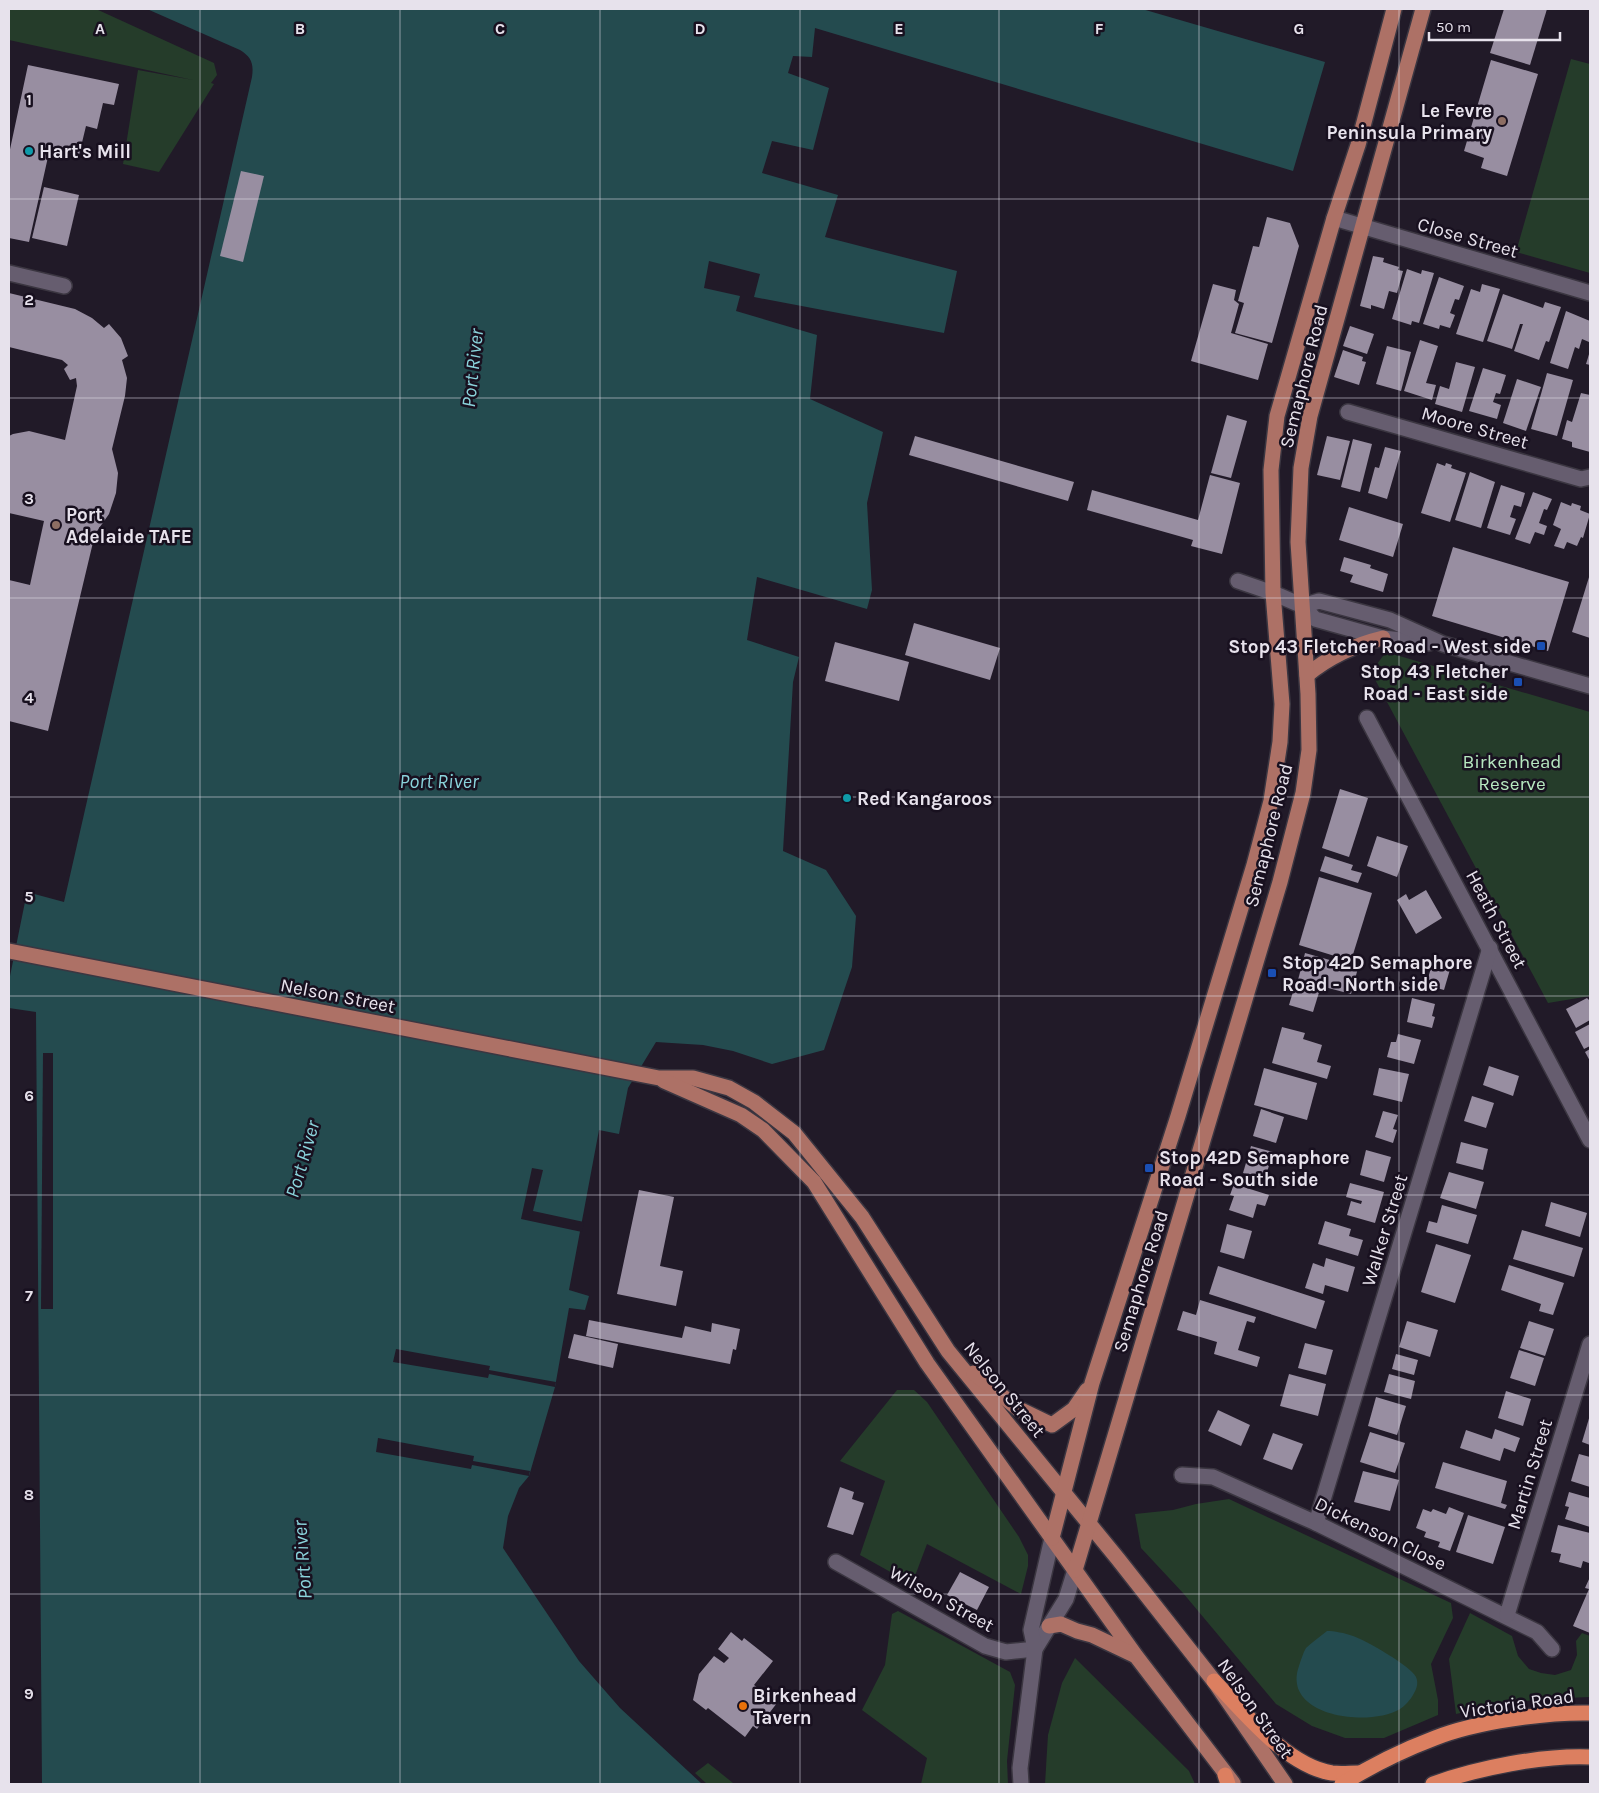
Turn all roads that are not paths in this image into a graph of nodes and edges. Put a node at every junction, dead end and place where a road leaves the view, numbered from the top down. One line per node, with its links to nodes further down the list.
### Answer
1 (1394, 9): 3 (main road, Semaphore Road)
2 (1423, 9): 4 (main road, Semaphore Road)
3 (1334, 218): 4 (street, Close Street); 11 (main road, Semaphore Road)
4 (1362, 227): 7 (street, Close Street); 12 (main road, Semaphore Road)
5 (9, 273): 6 (street)
6 (64, 286)
7 (1590, 293)
8 (1348, 412): 9 (street, Moore Street)
9 (1590, 478)
10 (1238, 581): 11 (street)
11 (1273, 593): 12 (street); 24 (main road, Semaphore Road)
12 (1303, 606): 13 (street); 14 (street); 15 (main road, Semaphore Road)
13 (1383, 638): 14 (street); 15 (main road)
14 (1443, 644): 16 (street)
15 (1307, 675): 27 (main road, Semaphore Road)
16 (1590, 686)
17 (1367, 718): 18 (street, Heath Street)
18 (1490, 948): 21 (street, Heath Street); 28 (street, Walker Street)
19 (9, 951): 20 (main road, Nelson Street)
20 (659, 1078): 23 (main road, Nelson Street); 29 (main road, Nelson Street)
21 (1590, 1140)
22 (1590, 1344): 32 (street, Martin Street)
23 (948, 1351): 24 (main road); 26 (main road, Nelson Street)
24 (1092, 1383): 26 (main road, Semaphore Road)
25 (1182, 1475): 28 (street, Dickenson Close)
26 (1064, 1493): 27 (main road, Nelson Street); 29 (main road, Semaphore Road)
27 (1089, 1523): 31 (main road, Semaphore Road); 37 (main road, Nelson Street)
28 (1316, 1523): 32 (street, Dickenson Close)
29 (1052, 1538): 31 (main road, Nelson Street); 35 (street, Semaphore Road)
30 (836, 1562): 35 (street, Wilson Street)
31 (1075, 1570): 33 (street, Semaphore Road); 36 (main road, Nelson Street)
32 (1507, 1615): 34 (street, Dickenson Close)
33 (1049, 1626): 35 (street, Semaphore Road); 36 (main road)
34 (1552, 1649)
35 (1034, 1650): 42 (street, Semaphore Road)
36 (1136, 1656): 41 (main road, Nelson Street)
37 (1214, 1682): 40 (highway); 43 (main road, Nelson Street)
38 (1590, 1713): 40 (highway, Victoria Road)
39 (1590, 1757): 45 (highway)
40 (1361, 1772): 44 (highway, Victoria Road)
41 (1229, 1781)
42 (1021, 1784)
43 (1285, 1784)
44 (1342, 1784)
45 (1433, 1784)

